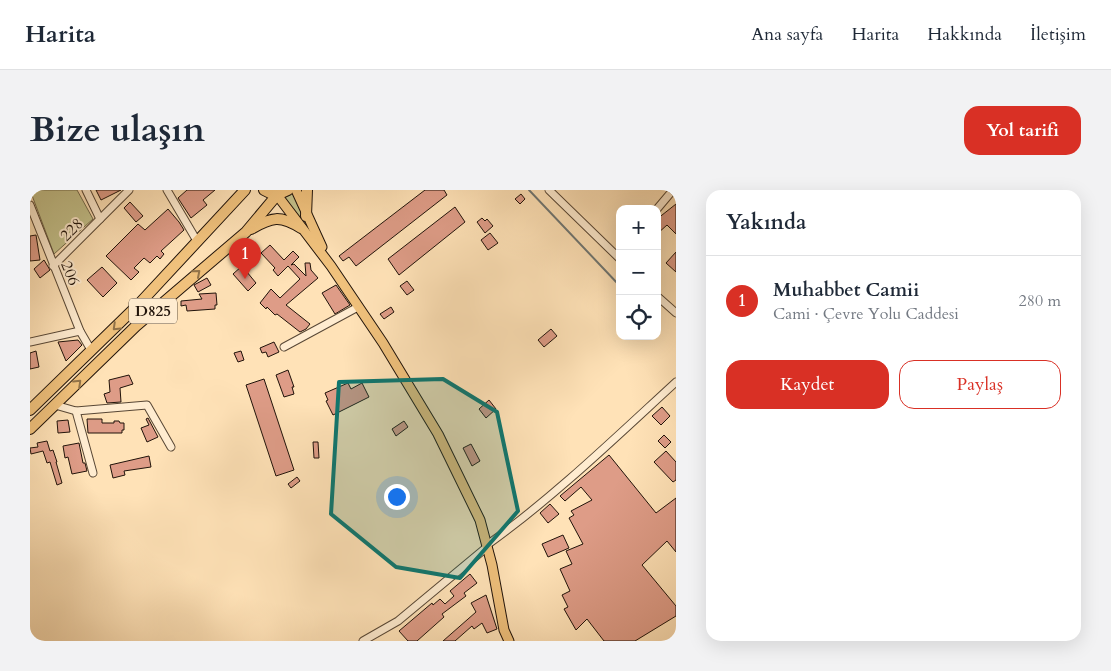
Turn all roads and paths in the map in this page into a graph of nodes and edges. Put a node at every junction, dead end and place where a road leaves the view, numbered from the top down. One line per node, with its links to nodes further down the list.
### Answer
1 (86, 190): 17 (street)
2 (129, 190): 17 (street, 228)
3 (167, 190): 20 (street)
4 (239, 190): 15 (highway)
5 (246, 190): 15 (highway, D825)
6 (264, 190): 12 (highway)
7 (288, 190): 12 (highway, D825)
8 (296, 190): 16 (main road)
9 (307, 190): 16 (highway)
10 (548, 190): 21 (street)
11 (673, 190): 14 (street)
12 (277, 195): 18 (main road); 19 (highway, D825)
13 (30, 205): 22 (street, 206)
14 (660, 205)
15 (227, 211): 20 (highway, D825)
16 (306, 216): 23 (main road)
17 (100, 219): 22 (street, 228)
18 (301, 228): 19 (highway); 23 (main road)
19 (246, 232): 32 (highway, D825, one-way to 19)
20 (197, 241): 30 (highway, D825, one-way to 30)
21 (616, 252)
22 (53, 266): 27 (street, 206)
23 (331, 266): 25 (main road)
24 (661, 300): 26 (street)
25 (358, 307): 29 (street); 38 (main road)
26 (676, 313)
27 (80, 331): 28 (street); 30 (street, 206)
28 (30, 342)
29 (284, 347)
30 (91, 350): 33 (highway, D825)
31 (676, 382): 38 (street)
32 (55, 405): 34 (street); 35 (highway, D825)
33 (30, 410)
34 (76, 412): 36 (street); 37 (street)
35 (30, 429)
36 (171, 447)
37 (93, 473)
38 (487, 546): 39 (street); 40 (main road)
39 (363, 641)
40 (509, 641)

